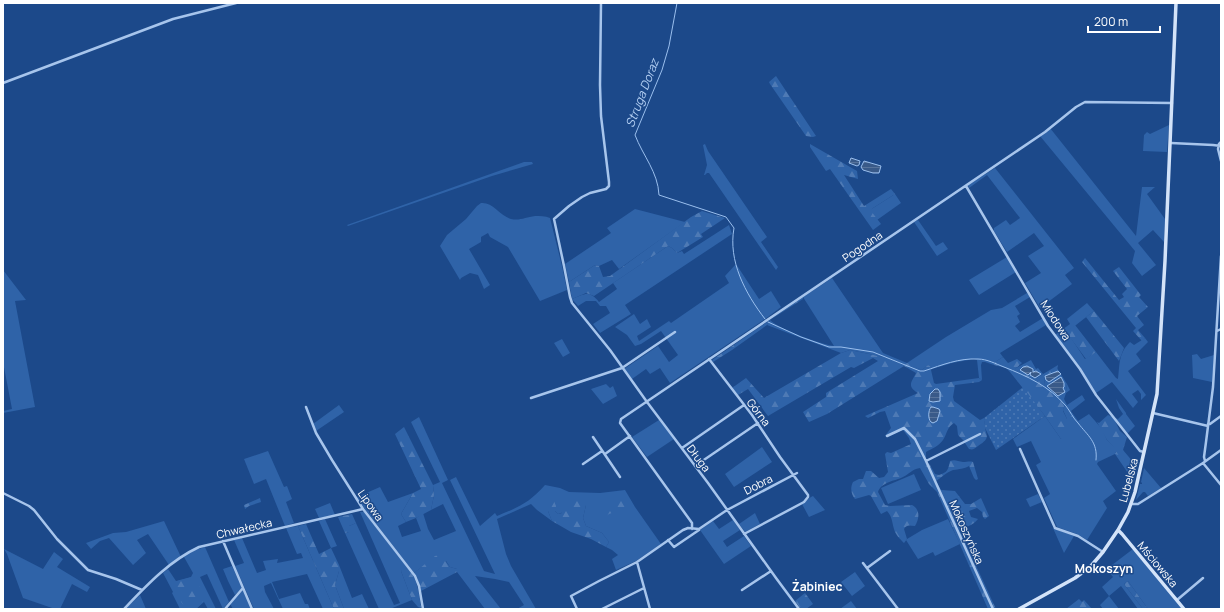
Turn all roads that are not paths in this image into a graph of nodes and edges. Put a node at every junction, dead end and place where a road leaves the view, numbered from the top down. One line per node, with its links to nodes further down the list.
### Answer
1 (236, 3): 4 (street)
2 (601, 3): 16 (street, Długa)
3 (1176, 3): 5 (main road, Lubelska)
4 (3, 83)
5 (1172, 103): 6 (main road, Lubelska); 10 (street, Pogodna)
6 (1171, 142): 8 (street); 21 (main road, Lubelska)
7 (1221, 142): 8 (street)
8 (1220, 146): 9 (street)
9 (1221, 161)
10 (966, 186): 15 (street, Pogodna); 33 (street, Miodowa)
11 (1221, 256): 13 (street)
12 (1221, 329): 13 (street)
13 (1217, 331): 24 (street)
14 (675, 332): 16 (street)
15 (709, 359): 18 (street, Pogodna); 19 (street, Górna)
16 (622, 368): 17 (street); 18 (street, Długa)
17 (531, 398)
18 (646, 402): 26 (street, Pogodna); 29 (street, Długa)
19 (744, 405): 23 (street, Górna); 29 (street)
20 (306, 408): 45 (street, Lipowa)
21 (1153, 413): 24 (street); 33 (main road, Lubelska)
22 (1221, 416): 24 (street)
23 (758, 423): 38 (street); 40 (street, Górna)
24 (1208, 425): 36 (street)
25 (980, 434): 35 (street)
26 (630, 436): 34 (street); 47 (street)
27 (887, 436): 35 (street, Mokoszyńska)
28 (593, 437): 32 (street)
29 (682, 448): 38 (street, Długa)
30 (1020, 450): 54 (street)
31 (1221, 450): 36 (street)
32 (602, 451): 34 (street); 37 (street)
33 (1144, 452): 44 (main road, Lubelska)
34 (605, 454): 41 (street)
35 (926, 461): 74 (street, Mokoszyńska)
36 (1204, 462): 42 (street); 44 (street)
37 (583, 464)
38 (695, 466): 46 (street, Długa)
39 (797, 473): 40 (street, Dobra)
40 (793, 475): 46 (street, Dobra); 50 (street, Górna)
41 (620, 476)
42 (1221, 485)
43 (3, 493): 62 (street)
44 (1131, 504): 49 (main road, Lubelska)
45 (363, 509): 52 (street, Chwałecka); 68 (street, Lipowa)
46 (727, 510): 48 (street, Dobra); 50 (street, Długa)
47 (692, 529): 48 (street); 51 (street)
48 (699, 529): 51 (street, Dobra)
49 (1118, 530): 54 (main road, Lubelska); 64 (main road, Mściowska)
50 (744, 534): 58 (street, Długa)
51 (668, 540): 55 (street)
52 (223, 542): 60 (street); 62 (street, Chwałecka)
53 (890, 551): 57 (street)
54 (1103, 552): 75 (main road, Lubelska)
55 (638, 562): 61 (street); 69 (street)
56 (864, 563): 57 (street)
57 (867, 568): 73 (street)
58 (771, 571): 63 (street); 72 (street, Długa)
59 (1203, 578): 64 (street)
60 (243, 588): 66 (street); 67 (street)
61 (644, 588): 70 (street); 71 (street)
62 (142, 590): 65 (street, Chwałecka)
63 (742, 590)
64 (1177, 600): 76 (main road, Mściowska)
65 (124, 609)
66 (225, 609)
67 (252, 609)
68 (423, 609)
69 (577, 609)
70 (602, 609)
71 (650, 609)
72 (799, 609)
73 (898, 609)
74 (993, 609)
75 (1019, 609)
76 (1184, 609)

